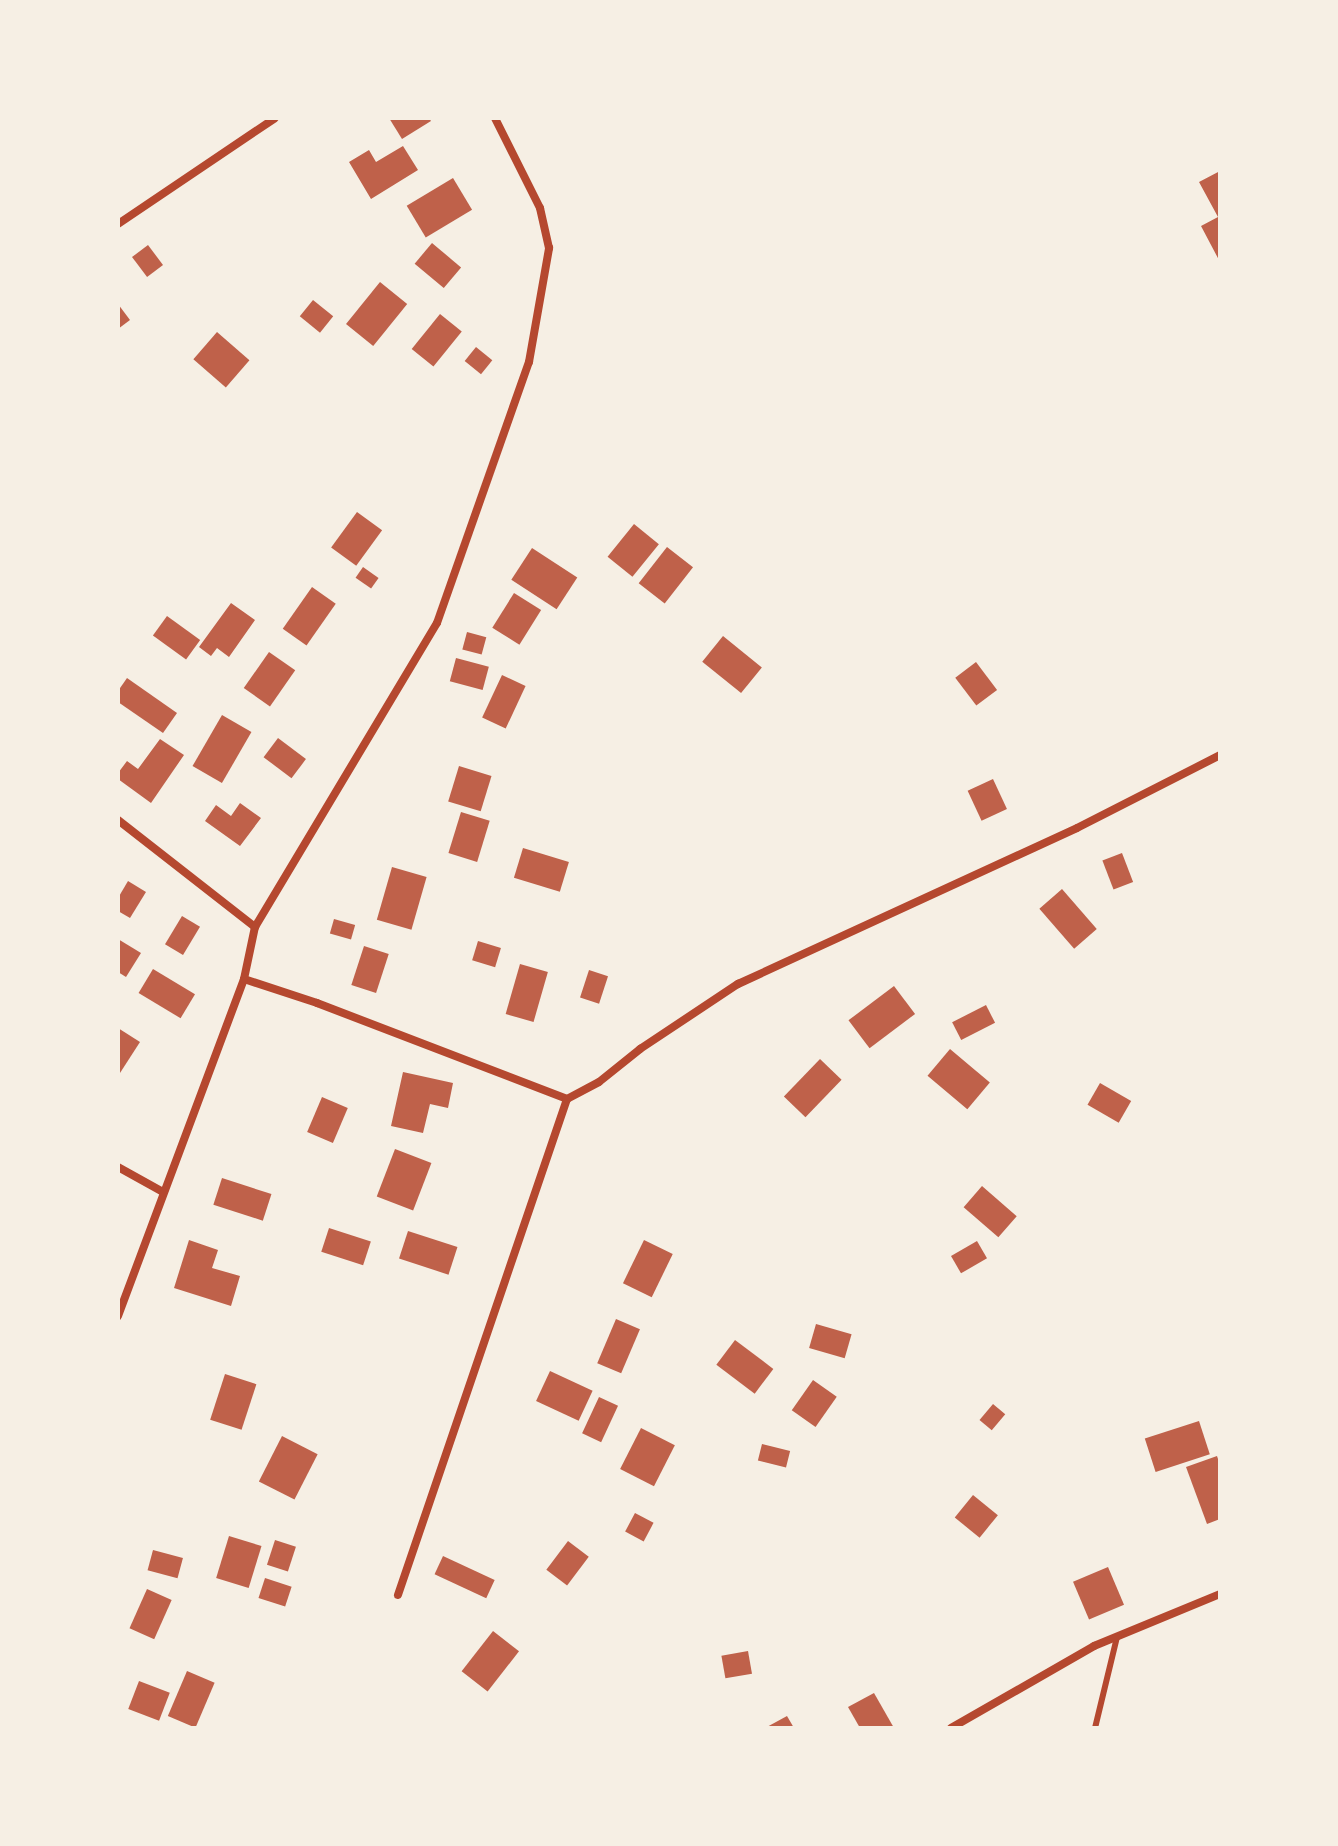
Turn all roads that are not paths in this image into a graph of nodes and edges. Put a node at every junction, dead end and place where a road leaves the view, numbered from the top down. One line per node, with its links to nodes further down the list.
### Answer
1 (275, 118): 3 (street)
2 (495, 118): 6 (street)
3 (118, 224)
4 (1220, 755): 8 (street)
5 (118, 820): 6 (street)
6 (255, 927): 7 (street)
7 (244, 979): 8 (street); 10 (street)
8 (567, 1099): 13 (street)
9 (118, 1167): 10 (street)
10 (163, 1192): 11 (street)
11 (118, 1316)
12 (1220, 1594): 14 (street)
13 (398, 1595)
14 (1117, 1637): 15 (street); 16 (lane)
15 (951, 1728)
16 (1095, 1728)

